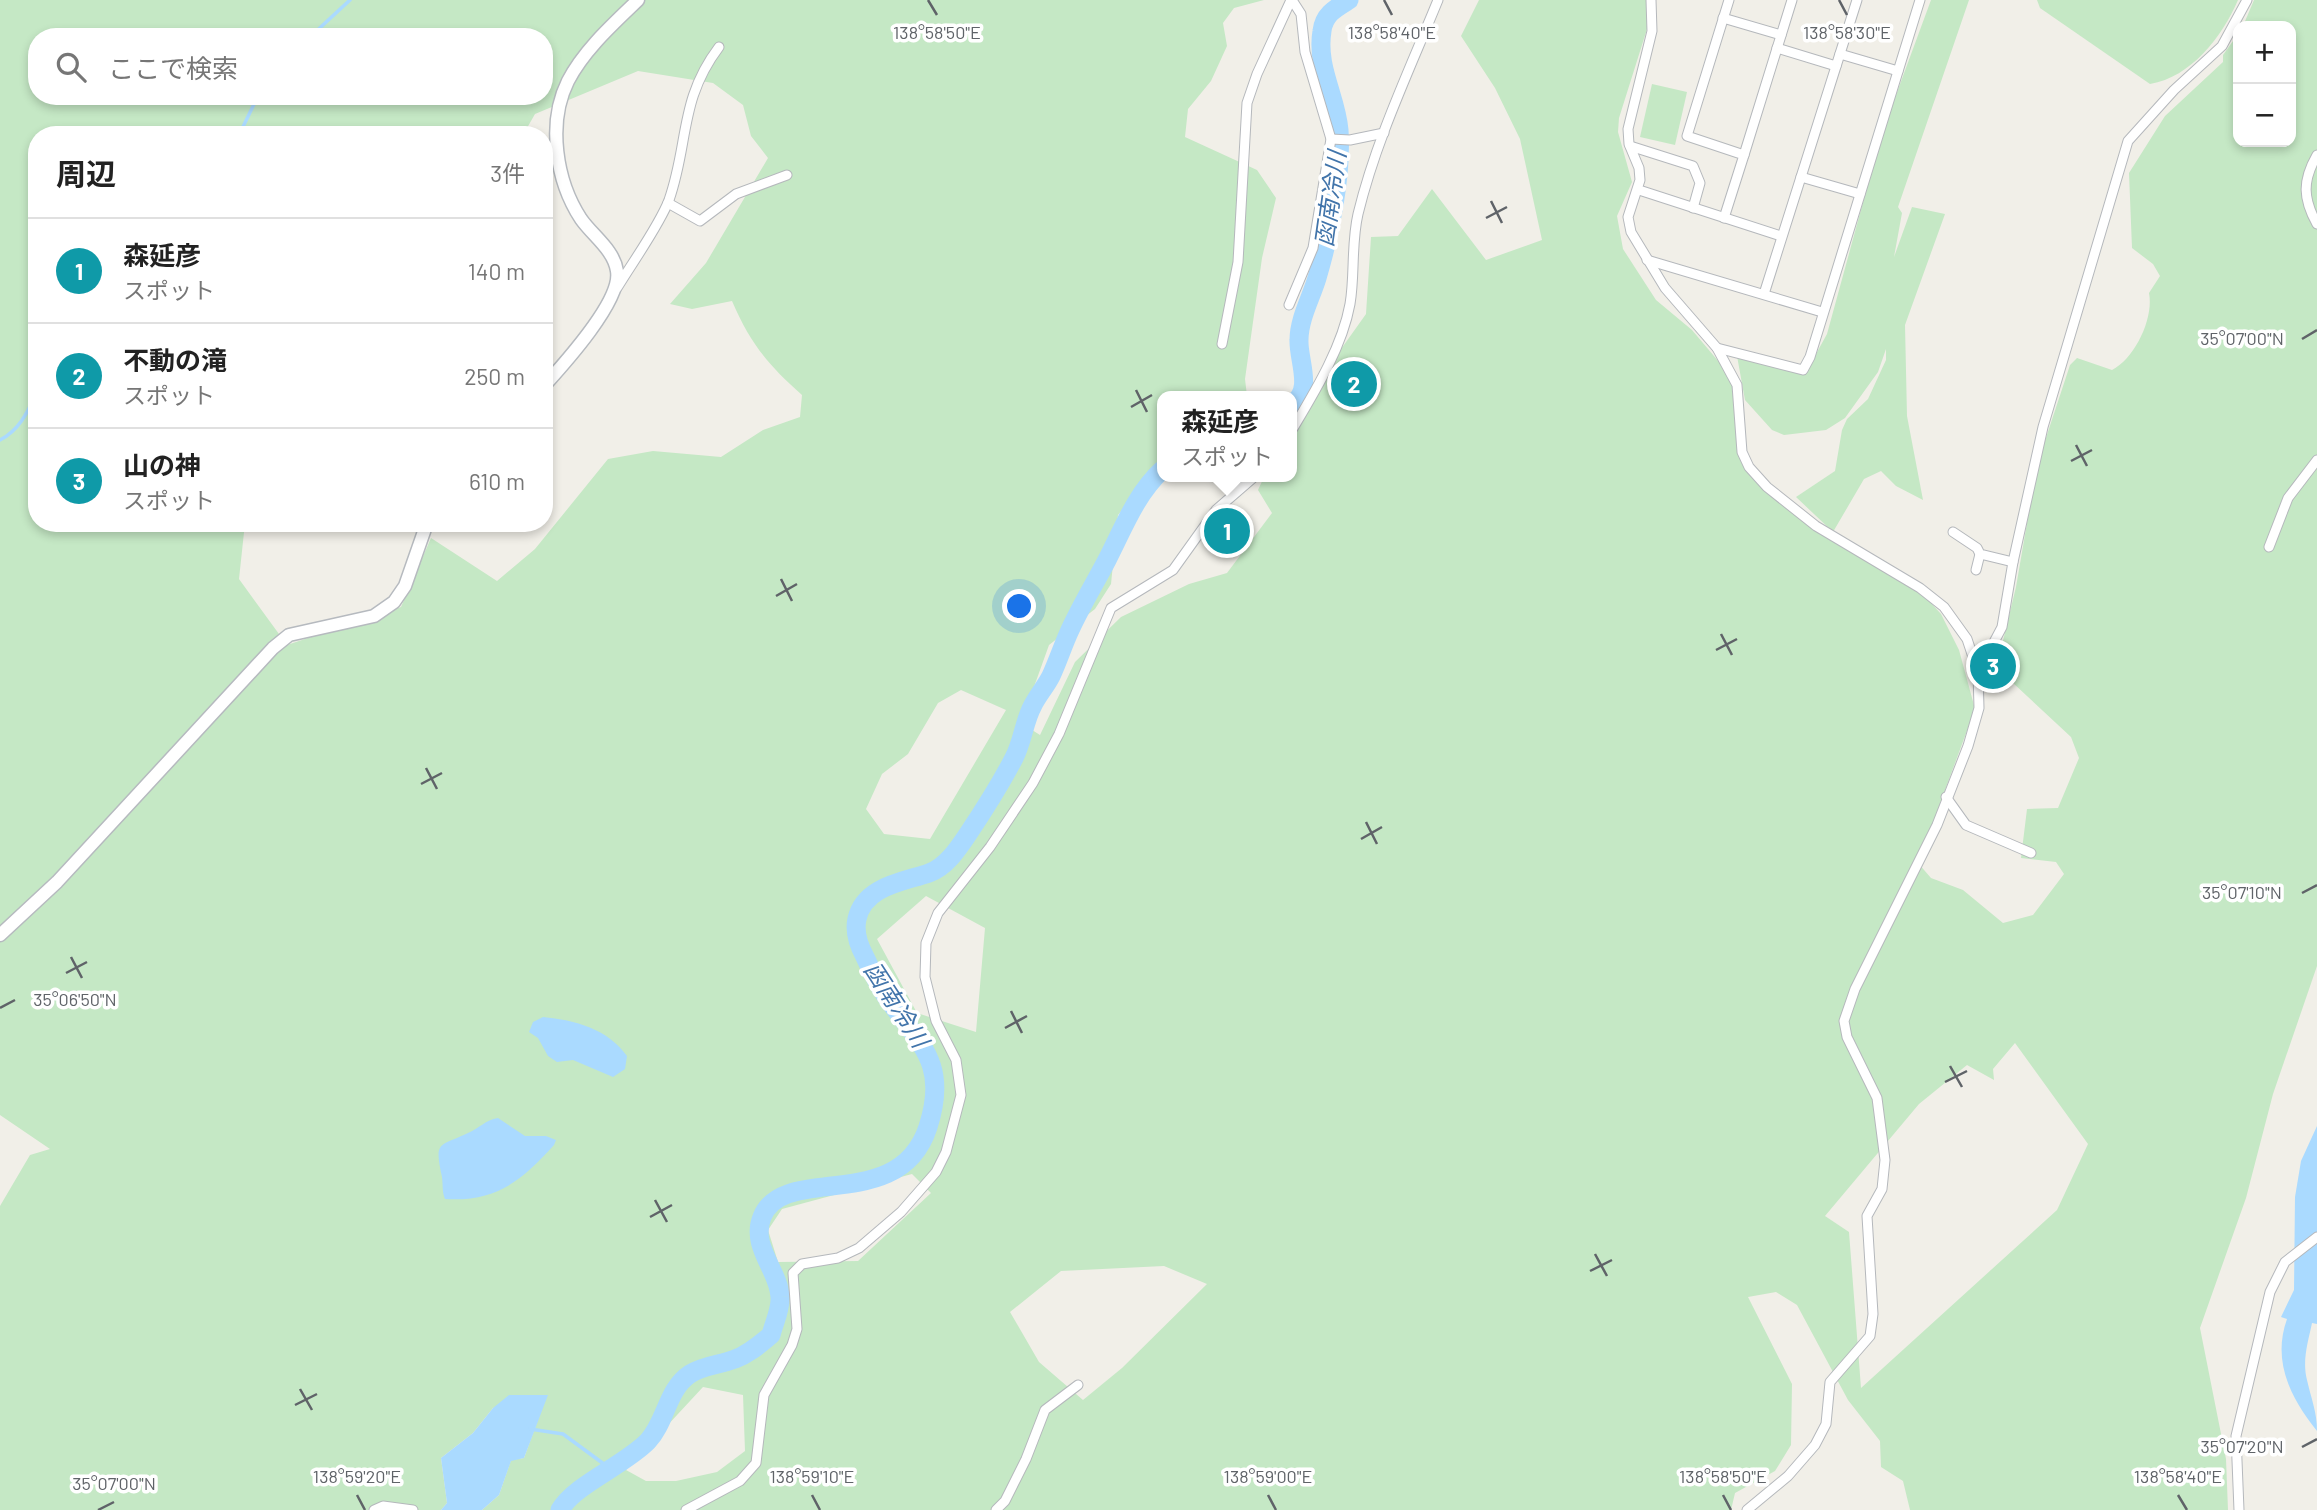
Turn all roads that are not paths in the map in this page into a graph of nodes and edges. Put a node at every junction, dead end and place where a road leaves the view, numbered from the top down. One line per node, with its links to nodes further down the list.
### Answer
1 (638, 0): 32 (street)
2 (1292, 0): 18 (street); 36 (street)
3 (1438, 0): 17 (street)
4 (1651, 0): 19 (street)
5 (1729, 0): 10 (street)
6 (1792, 0): 11 (street)
7 (1857, 0): 14 (street)
8 (1920, 0): 16 (street)
9 (2247, 0): 46 (street)
10 (1723, 18): 11 (street); 20 (street)
11 (1782, 35): 13 (street)
12 (719, 47): 26 (street)
13 (1777, 48): 15 (street); 20 (street)
14 (1840, 54): 15 (street); 16 (street)
15 (1836, 66): 23 (street)
16 (1898, 71): 25 (street)
17 (1384, 133): 18 (street); 39 (street)
18 (1331, 139): 34 (street)
19 (1630, 146): 24 (street); 27 (street)
20 (1744, 155): 28 (street)
21 (2317, 156): 29 (street)
22 (787, 175): 26 (street)
23 (1801, 177): 25 (street); 30 (street)
24 (1639, 190): 27 (street); 31 (street)
25 (1860, 194): 35 (street)
26 (668, 203): 32 (street)
27 (1693, 208): 28 (street)
28 (1724, 218): 30 (street)
29 (2317, 224)
30 (1781, 236): 33 (street)
31 (1647, 260): 33 (street); 37 (street)
32 (616, 290): 38 (street)
33 (1764, 294): 35 (street)
34 (1289, 305)
35 (1822, 312): 37 (street)
36 (1222, 344)
37 (1717, 348): 48 (street)
38 (553, 374)
39 (1297, 421)
40 (2317, 460): 44 (street)
41 (1248, 482): 56 (street)
42 (424, 532): 51 (street)
43 (1953, 532): 45 (street)
44 (2269, 547)
45 (1980, 554): 46 (street); 47 (street)
46 (2013, 562): 48 (street)
47 (1976, 570)
48 (1974, 653): 49 (street)
49 (1946, 797): 50 (street); 58 (street)
50 (2031, 853)
51 (0, 935)
52 (2317, 1237): 59 (street)
53 (1078, 1385): 57 (street)
54 (374, 1510): 55 (street)
55 (412, 1510)
56 (686, 1510)
57 (996, 1510)
58 (1747, 1510)
59 (2239, 1510)

